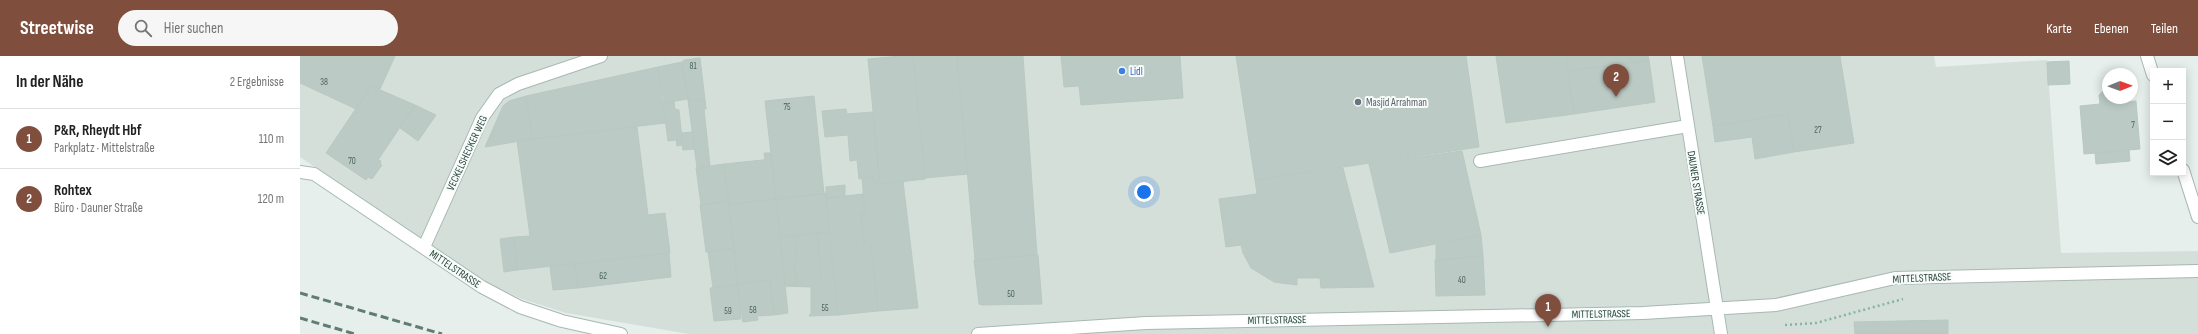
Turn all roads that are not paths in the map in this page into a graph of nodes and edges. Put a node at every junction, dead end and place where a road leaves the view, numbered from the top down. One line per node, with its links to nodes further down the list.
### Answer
1 (601, 56): 10 (street, VECKELSHECKER WEG)
2 (1677, 56): 5 (street, DAUNER STRASSE)
3 (2147, 56): 4 (street)
4 (2151, 68)
5 (1688, 126): 6 (street); 12 (street, DAUNER STRASSE)
6 (1480, 161)
7 (301, 171): 10 (street, MITTELSTRASSE)
8 (2185, 176): 9 (street)
9 (2198, 217)
10 (424, 247): 14 (street, MITTELSTRASSE)
11 (2198, 271): 12 (street, MITTELSTRASSE)
12 (1716, 309): 13 (street, MITTELSTRASSE); 16 (street, DAUNER STRASSE)
13 (1146, 329): 15 (street, MITTELSTRASSE)
14 (621, 334)
15 (978, 334)
16 (1721, 334)

